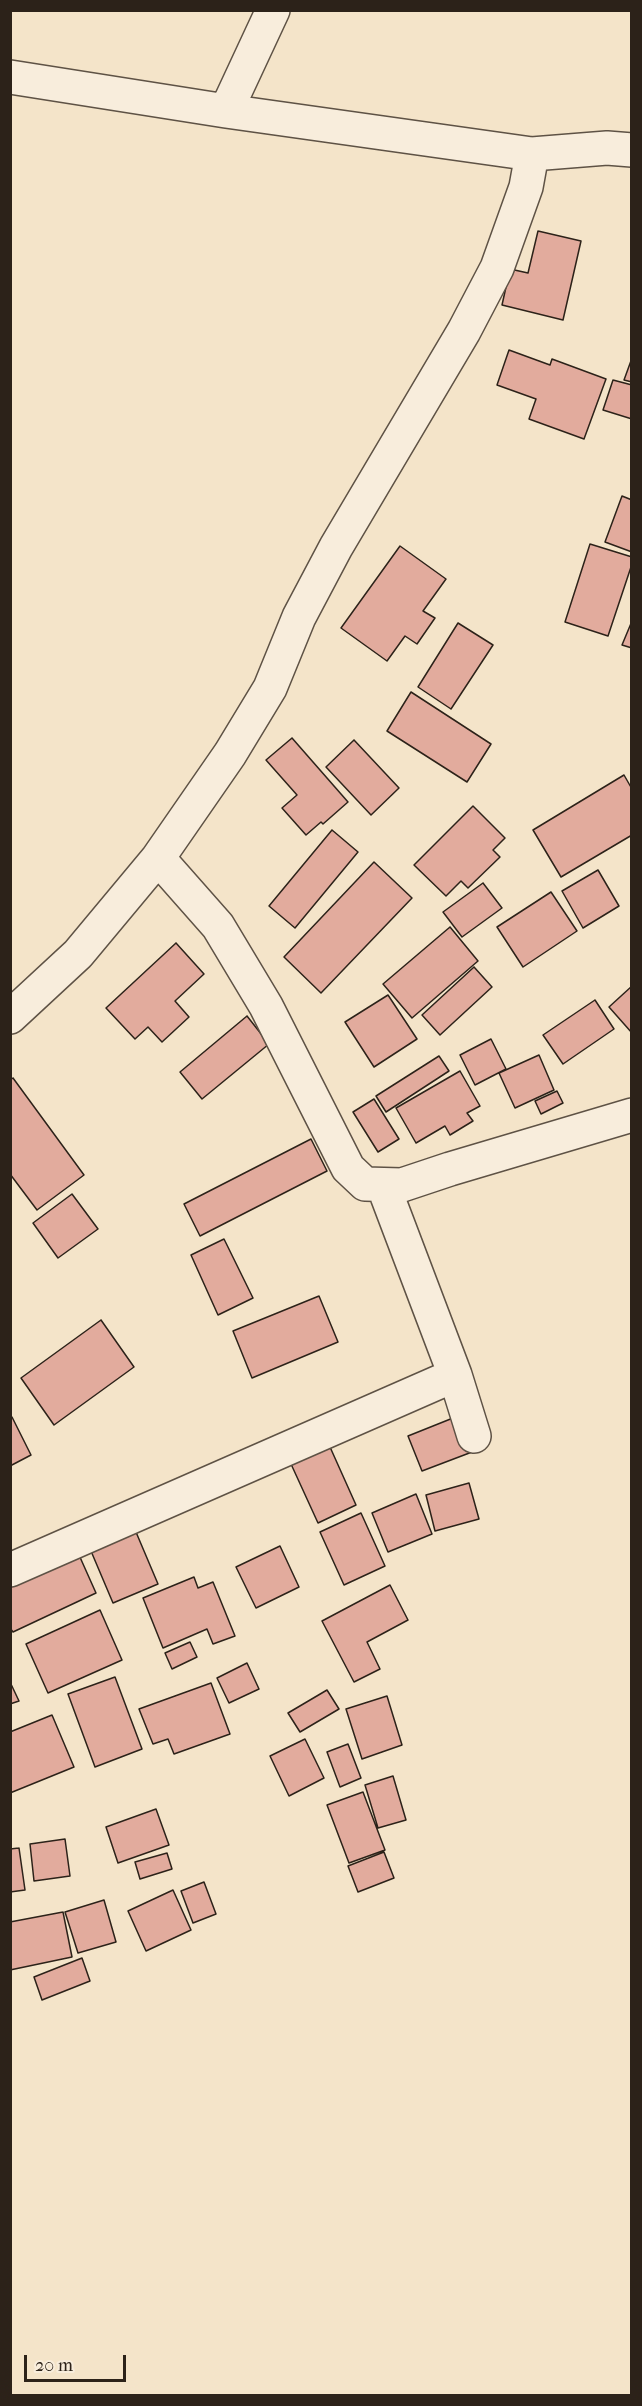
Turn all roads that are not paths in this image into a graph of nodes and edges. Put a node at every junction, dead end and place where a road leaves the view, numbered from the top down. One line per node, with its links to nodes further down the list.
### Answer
1 (273, 10): 3 (street)
2 (10, 77): 3 (street)
3 (226, 111): 5 (street)
4 (632, 150): 5 (street)
5 (532, 154): 6 (street)
6 (158, 858): 7 (street); 9 (street)
7 (10, 1017)
8 (632, 1115): 9 (street)
9 (383, 1185): 10 (street)
10 (455, 1375): 11 (street); 12 (street)
11 (474, 1436)
12 (10, 1570)

